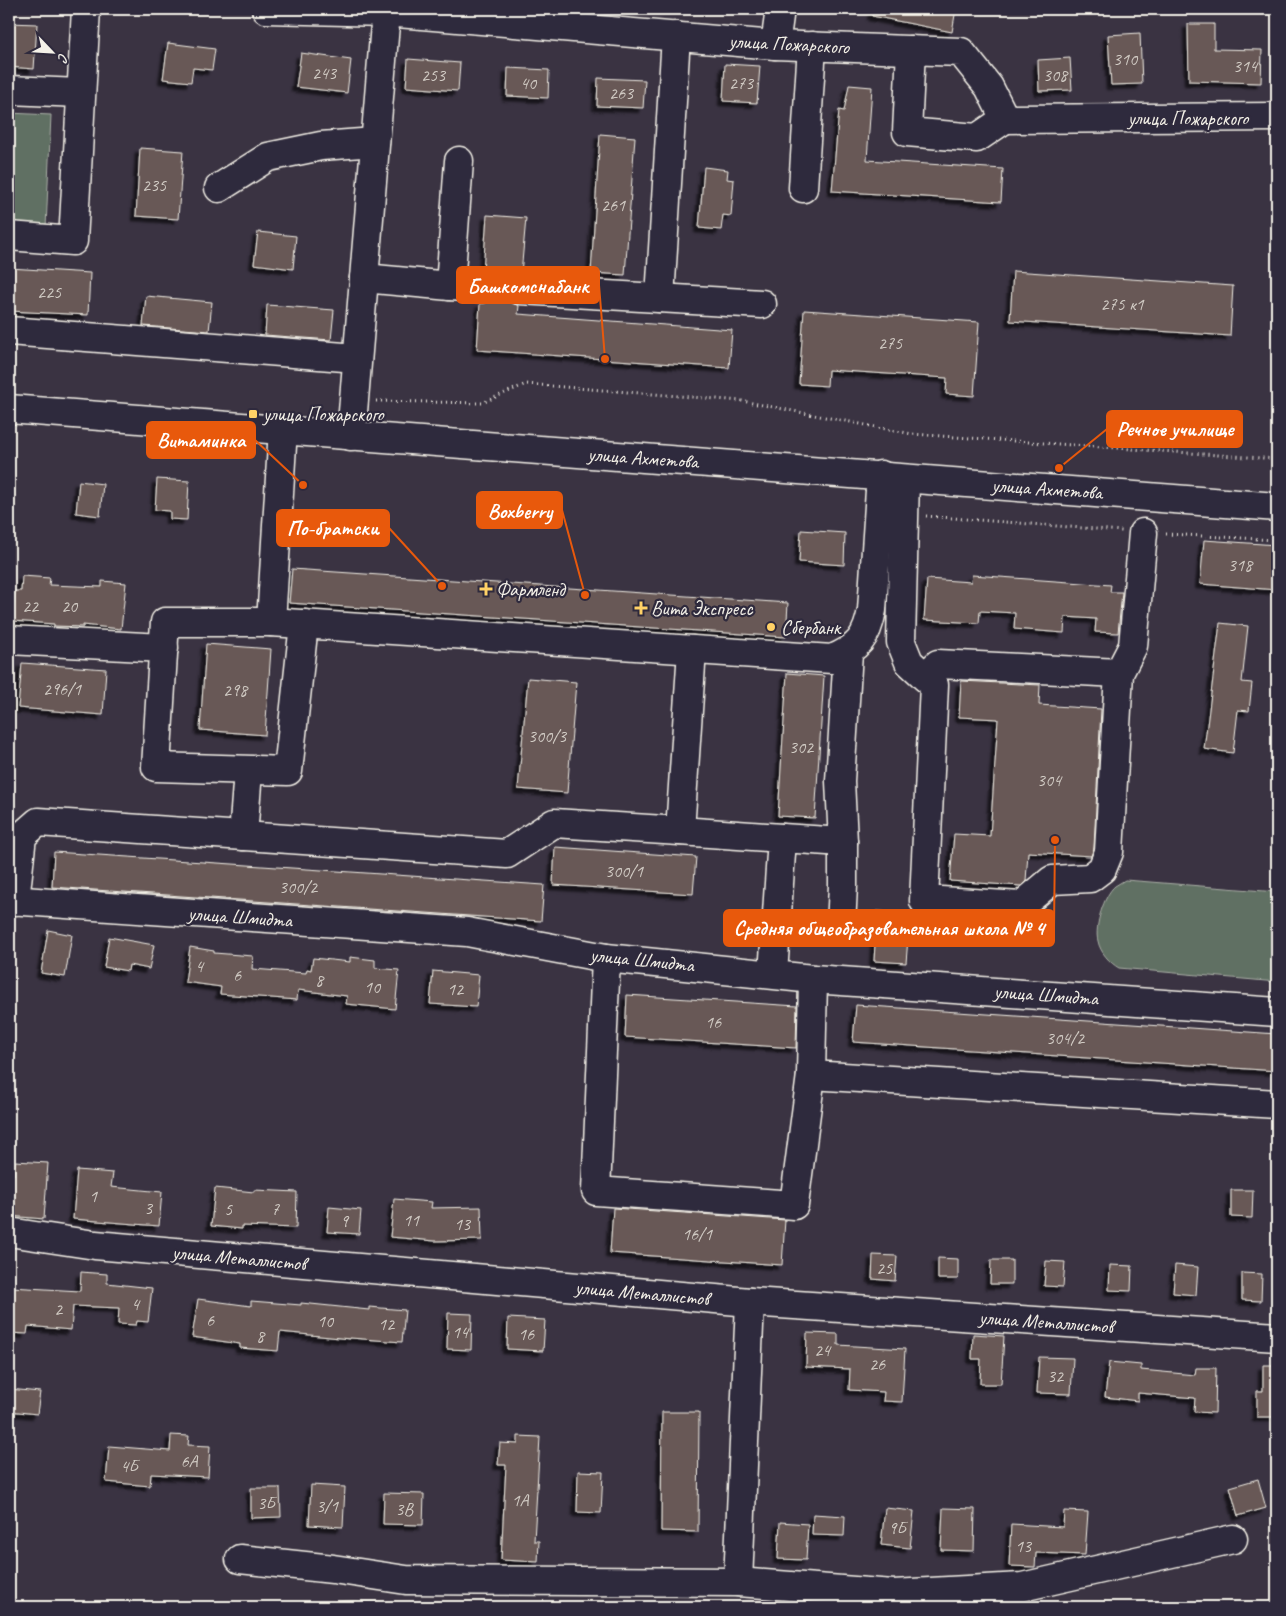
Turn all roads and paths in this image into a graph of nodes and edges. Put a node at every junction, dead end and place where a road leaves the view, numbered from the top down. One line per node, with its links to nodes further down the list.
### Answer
1 (86, 9): 10 (street)
2 (266, 9): 4 (street, улица Пожарского)
3 (780, 9): 6 (street)
4 (386, 12): 5 (street, улица Пожарского); 13 (street)
5 (676, 36): 6 (street, улица Пожарского); 22 (street)
6 (775, 45): 7 (street, улица Пожарского)
7 (812, 46): 8 (street, улица Пожарского); 16 (street)
8 (912, 50): 12 (street, улица Пожарского); 12 (street)
9 (9, 90): 10 (street)
10 (80, 94): 17 (street)
11 (1277, 117): 12 (street, улица Пожарского)
12 (1004, 118)
13 (376, 142): 15 (street); 18 (street)
14 (459, 161): 19 (street)
15 (219, 188)
16 (804, 188)
17 (9, 236)
18 (364, 278): 19 (street); 25 (street)
19 (450, 286): 20 (street)
20 (482, 288)
21 (520, 290): 22 (street)
22 (660, 298): 23 (street)
23 (762, 304)
24 (9, 331): 25 (street)
25 (358, 358): 26 (street)
26 (354, 401): 29 (street); 30 (path)
27 (9, 409): 28 (street, улица Ахметова)
28 (283, 429): 29 (street, улица Ахметова); 36 (street)
29 (351, 436): 31 (street, улица Ахметова)
30 (1277, 459)
31 (893, 477): 32 (street, улица Ахметова); 41 (street); 43 (street)
32 (1277, 507)
33 (923, 516): 34 (path)
34 (1143, 533): 35 (path); 42 (street)
35 (1277, 540)
36 (271, 622): 37 (street); 39 (street)
37 (304, 624): 40 (street); 44 (street)
38 (9, 640): 39 (street)
39 (164, 648): 44 (street)
40 (692, 650): 41 (street); 45 (street)
41 (848, 652): 48 (street)
42 (1119, 673): 43 (street); 43 (street)
43 (925, 677)
44 (248, 771): 46 (street)
45 (680, 831): 46 (street); 47 (street)
46 (243, 836): 49 (street)
47 (782, 838): 48 (street); 52 (street)
48 (843, 842): 50 (street)
49 (12, 901): 51 (street, улица Шмидта)
50 (841, 927)
51 (606, 958): 52 (street, улица Шмидта); 55 (street)
52 (773, 974): 53 (street, улица Шмидта)
53 (813, 979): 54 (street, улица Шмидта); 55 (street)
54 (1277, 1012)
55 (811, 1075): 56 (street)
56 (1277, 1104)
57 (9, 1232): 58 (street, улица Металлистов)
58 (750, 1302): 59 (street, улица Металлистов); 62 (street)
59 (1277, 1337)
60 (1233, 1539): 62 (street)
61 (240, 1559): 62 (street)
62 (738, 1582)

